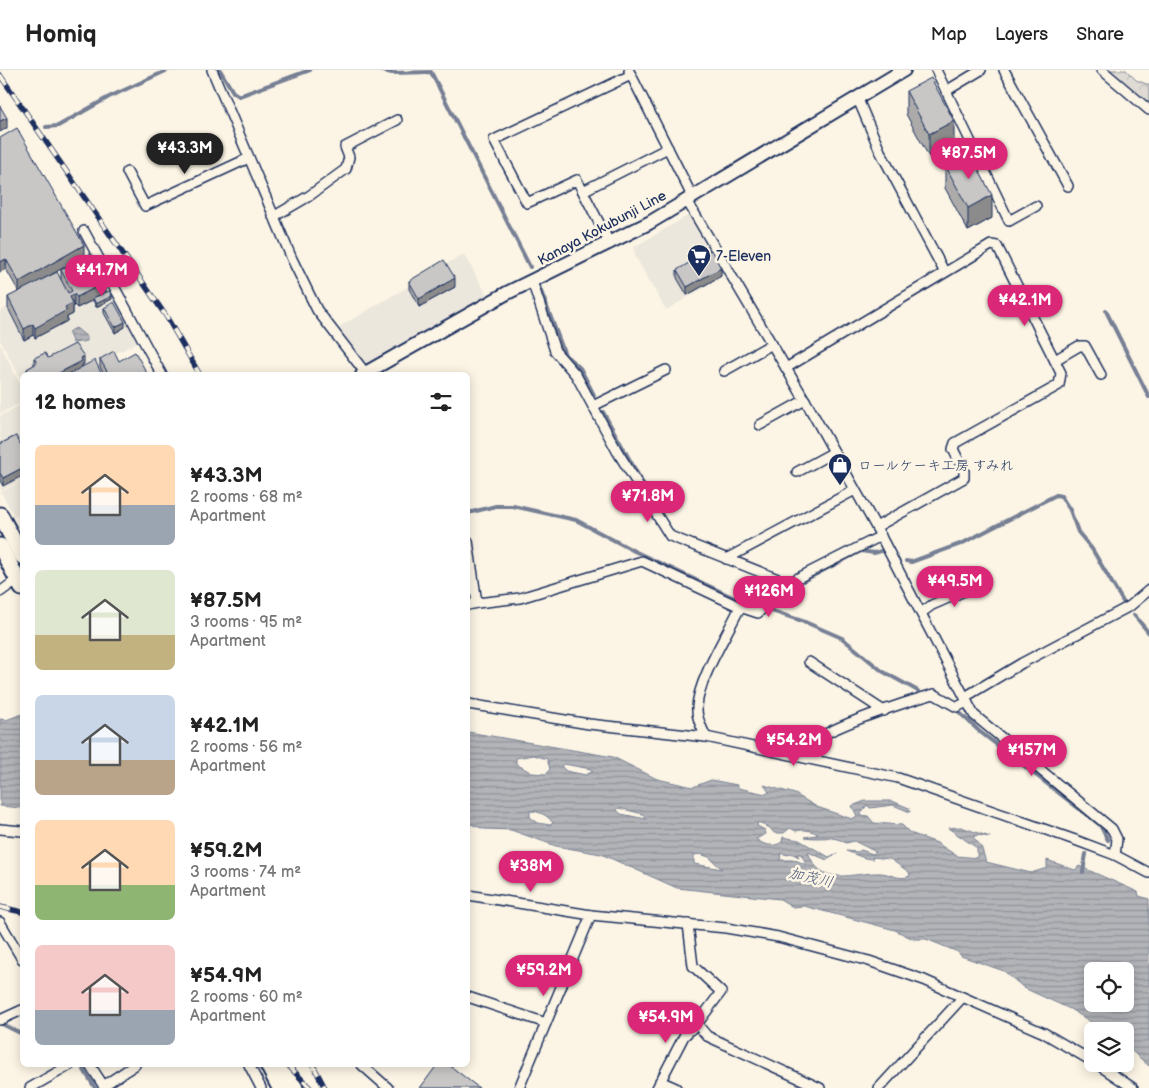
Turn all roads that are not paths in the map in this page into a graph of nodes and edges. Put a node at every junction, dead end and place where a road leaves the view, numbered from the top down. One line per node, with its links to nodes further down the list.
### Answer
1 (212, 70): 13 (street)
2 (904, 70): 9 (main road, Kanaya Kokubunji Line)
3 (936, 70): 8 (street)
4 (981, 70): 8 (street)
5 (1004, 70): 15 (street)
6 (1102, 70): 10 (street)
7 (630, 73): 12 (street); 16 (street)
8 (946, 91): 18 (street)
9 (857, 97): 17 (main road, Kanaya Kokubunji Line); 22 (street)
10 (1149, 110)
11 (397, 120): 19 (street)
12 (668, 148): 16 (street); 17 (street)
13 (249, 158): 14 (street); 19 (street)
14 (127, 172)
15 (1068, 186)
16 (583, 190): 21 (street)
17 (689, 197): 21 (main road, Kanaya Kokubunji Line); 24 (street)
18 (1036, 206)
19 (274, 217): 30 (street)
20 (84, 231): 29 (street)
21 (610, 244): 23 (main road, Kanaya Kokubunji Line)
22 (944, 271): 25 (street); 26 (street)
23 (532, 281): 31 (main road, Kanaya Kokubunji Line); 34 (street)
24 (772, 344): 26 (street); 28 (street)
25 (1055, 360): 32 (street); 40 (street)
26 (786, 368): 33 (street)
27 (666, 370): 34 (street)
28 (724, 371)
29 (160, 372)
30 (363, 372)
31 (369, 372)
32 (1101, 375)
33 (805, 400): 35 (street); 36 (street)
34 (593, 406): 43 (street)
35 (760, 425)
36 (834, 452): 37 (street); 38 (street)
37 (797, 472)
38 (855, 490): 40 (street); 43 (street)
39 (0, 515): 42 (highway)
40 (879, 532): 47 (street); 53 (street)
41 (0, 546): 45 (highway)
42 (20, 552)
43 (726, 558): 47 (street)
44 (470, 572): 51 (street)
45 (20, 579)
46 (20, 582): 50 (street)
47 (788, 583): 52 (street)
48 (978, 585): 53 (street)
49 (1149, 590): 55 (street)
50 (0, 592)
51 (472, 604): 52 (street)
52 (740, 607): 58 (street)
53 (921, 613): 55 (street)
54 (810, 662): 57 (street)
55 (966, 700): 57 (street); 62 (street)
56 (470, 704): 58 (street)
57 (884, 711): 59 (street)
58 (706, 737): 59 (street)
59 (805, 757): 62 (street)
60 (0, 829): 61 (street)
61 (20, 831)
62 (1114, 855): 63 (street)
63 (1149, 873)
64 (470, 895): 65 (street)
65 (591, 915): 67 (street); 74 (street)
66 (0, 922): 68 (street)
67 (688, 924): 71 (street); 75 (street)
68 (4, 937): 69 (street)
69 (20, 957)
70 (470, 998): 74 (street)
71 (962, 998): 76 (street); 95 (street)
72 (20, 1011): 73 (street)
73 (0, 1020)
74 (546, 1023): 92 (street)
75 (697, 1024): 85 (street); 94 (street)
76 (1084, 1056)
77 (67, 1067): 87 (street)
78 (91, 1067): 86 (street)
79 (132, 1067): 86 (street)
80 (249, 1067): 88 (street)
81 (269, 1067): 89 (highway)
82 (284, 1067): 90 (highway)
83 (364, 1067): 91 (street)
84 (1109, 1072): 96 (street)
85 (658, 1085): 93 (street)
86 (104, 1087)
87 (30, 1088)
88 (261, 1088)
89 (280, 1088)
90 (295, 1088)
91 (388, 1088)
92 (519, 1088)
93 (676, 1088)
94 (820, 1088)
95 (879, 1088)
96 (1133, 1088)

